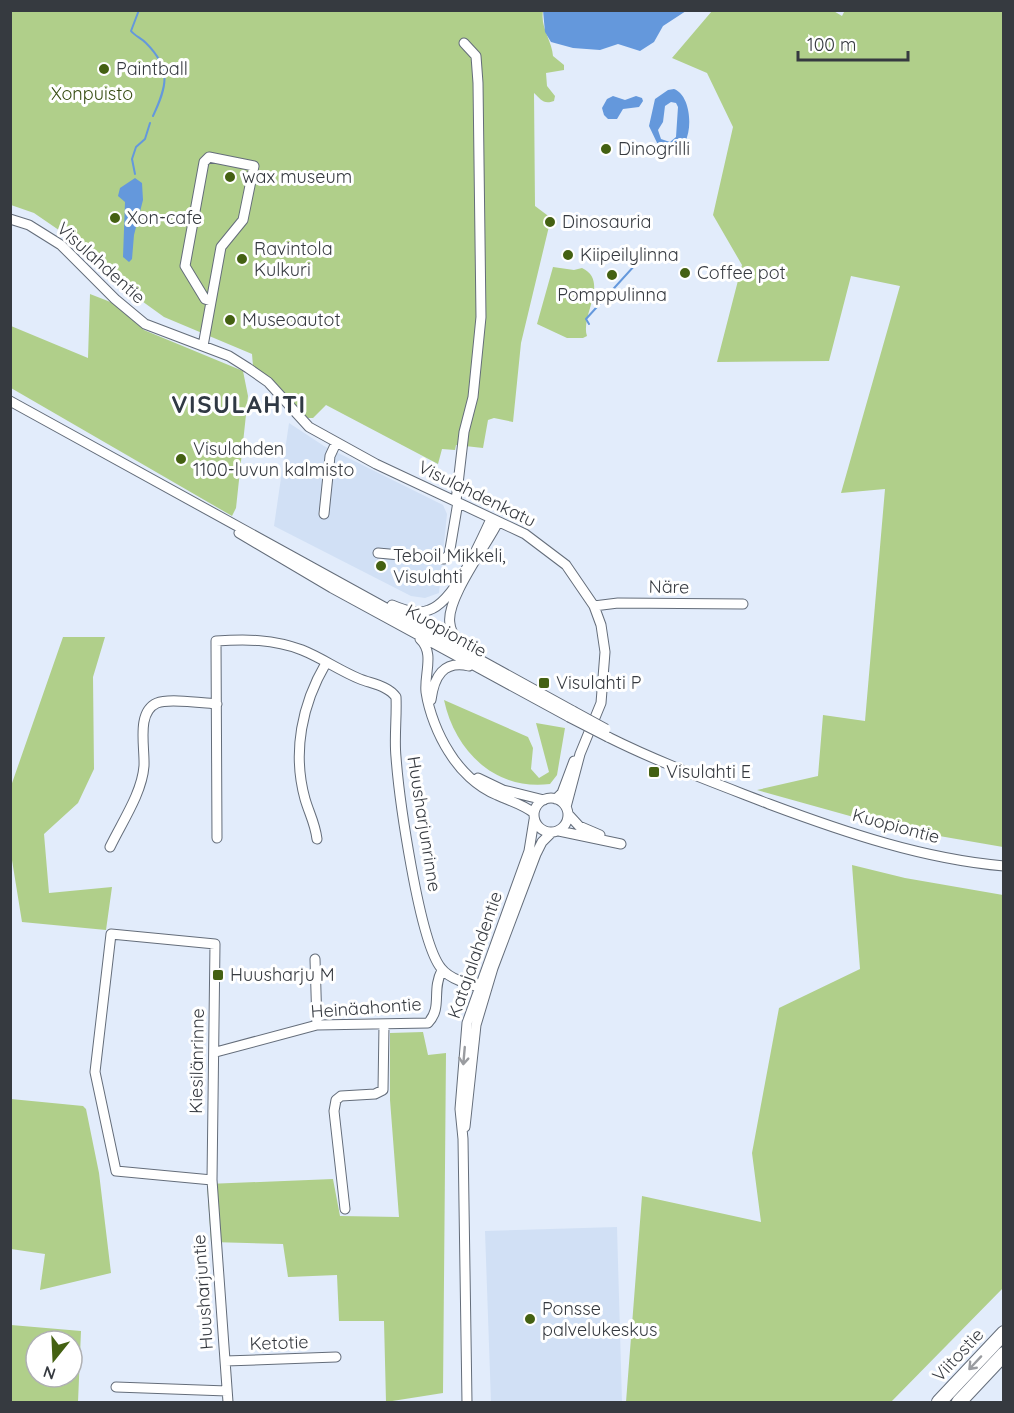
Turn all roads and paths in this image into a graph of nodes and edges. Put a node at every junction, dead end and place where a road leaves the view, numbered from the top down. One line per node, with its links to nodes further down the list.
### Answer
1 (464, 43): 7 (street)
2 (10, 219): 4 (street, Visulahdentie)
3 (211, 301): 3 (street); 4 (street)
4 (203, 346): 6 (street, Visulahdenkatu)
5 (10, 400): 8 (street, Kuopiontie)
6 (336, 443): 7 (street, Visulahdenkatu); 9 (street)
7 (457, 502): 10 (street, Visulahdenkatu); 11 (street)
8 (202, 508): 12 (street, Kuopiontie); 15 (street, Kuopiontie)
9 (324, 514)
10 (495, 520): 12 (street); 14 (street, Visulahdenkatu); 17 (street)
11 (378, 553)
12 (344, 584): 17 (street, Kuopiontie)
13 (743, 604): 14 (street, Näre)
14 (594, 606): 20 (street, Visulahdenkatu)
15 (396, 622): 17 (street, Kuopiontie); 19 (street)
16 (326, 663): 18 (street, Huusharjunrinne); 28 (street); 32 (street, Huusharjunrinne)
17 (516, 684): 19 (street); 30 (street, Kuopiontie, bridge)
18 (217, 704): 27 (street, Huusharjunrinne); 29 (street)
19 (430, 705): 21 (street)
20 (580, 754): 22 (street, Visulahdenkatu); 24 (street, Visulahdenkatu)
21 (462, 767): 23 (street); 25 (street)
22 (556, 799): 23 (street); 24 (street)
23 (544, 800): 25 (street)
24 (567, 810): 26 (street); 26 (street)
25 (534, 816): 26 (street); 33 (street, Katajalahdentie)
26 (555, 832): 33 (street, Katajalahdentie)
27 (217, 838)
28 (317, 838)
29 (111, 847)
30 (1004, 866)
31 (315, 959): 34 (street)
32 (442, 970): 33 (street); 35 (street, Heinäahontie)
33 (482, 988): 47 (street, Katajalahdentie)
34 (317, 1025): 35 (street, Heinäahontie); 36 (street, Heinäahontie)
35 (384, 1025): 38 (street)
36 (216, 1052): 37 (street, Kiesilänrinne); 37 (street, Kiesilänrinne)
37 (212, 1180): 42 (street, Huusharjuntie)
38 (345, 1209)
39 (1004, 1333): 45 (highway, Viitostie, one-way to 45)
40 (1004, 1354): 48 (highway, Viitostie)
41 (336, 1357): 42 (street, Ketotie)
42 (225, 1361): 44 (street, Huusharjuntie)
43 (116, 1387): 44 (street)
44 (227, 1391): 46 (street, Huusharjuntie)
45 (941, 1400)
46 (228, 1402)
47 (467, 1402)
48 (959, 1402)

